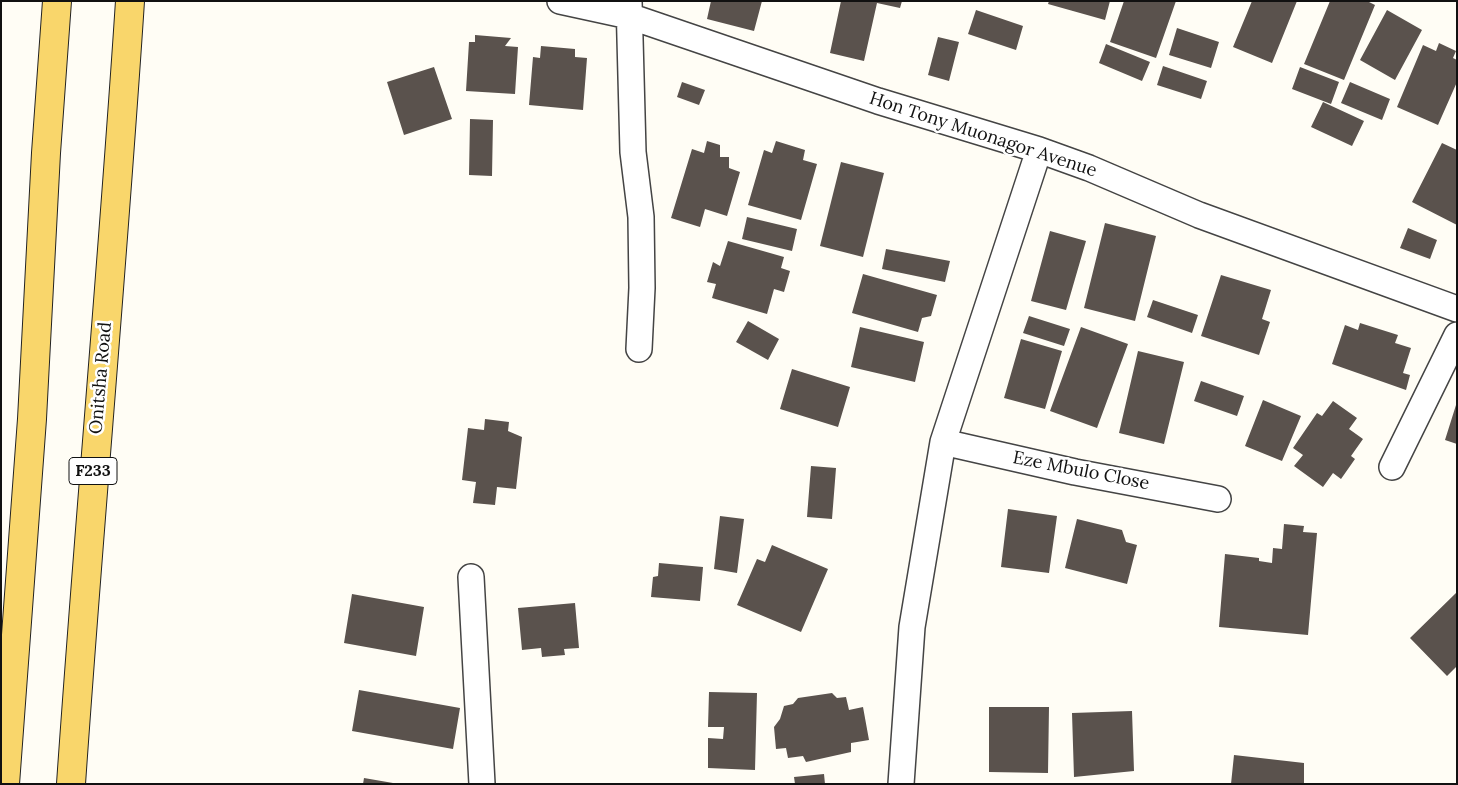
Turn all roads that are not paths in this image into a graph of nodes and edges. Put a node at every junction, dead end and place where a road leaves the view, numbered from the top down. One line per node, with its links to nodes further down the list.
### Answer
1 (57, 1): 13 (main road)
2 (130, 1): 14 (main road, Onitsha Road / F233)
3 (560, 1): 4 (street, Hon Tony Muonagor Avenue)
4 (629, 8): 5 (street, Hon Tony Muonagor Avenue); 8 (street)
5 (1039, 150): 6 (street, Hon Tony Muonagor Avenue); 9 (street)
6 (1457, 309)
7 (1457, 335): 10 (street)
8 (639, 349)
9 (943, 442): 11 (street, Eze Mbulo Close); 16 (street)
10 (1392, 467)
11 (1218, 499)
12 (471, 577): 15 (street)
13 (5, 784)
14 (71, 784)
15 (482, 784)
16 (901, 784)

